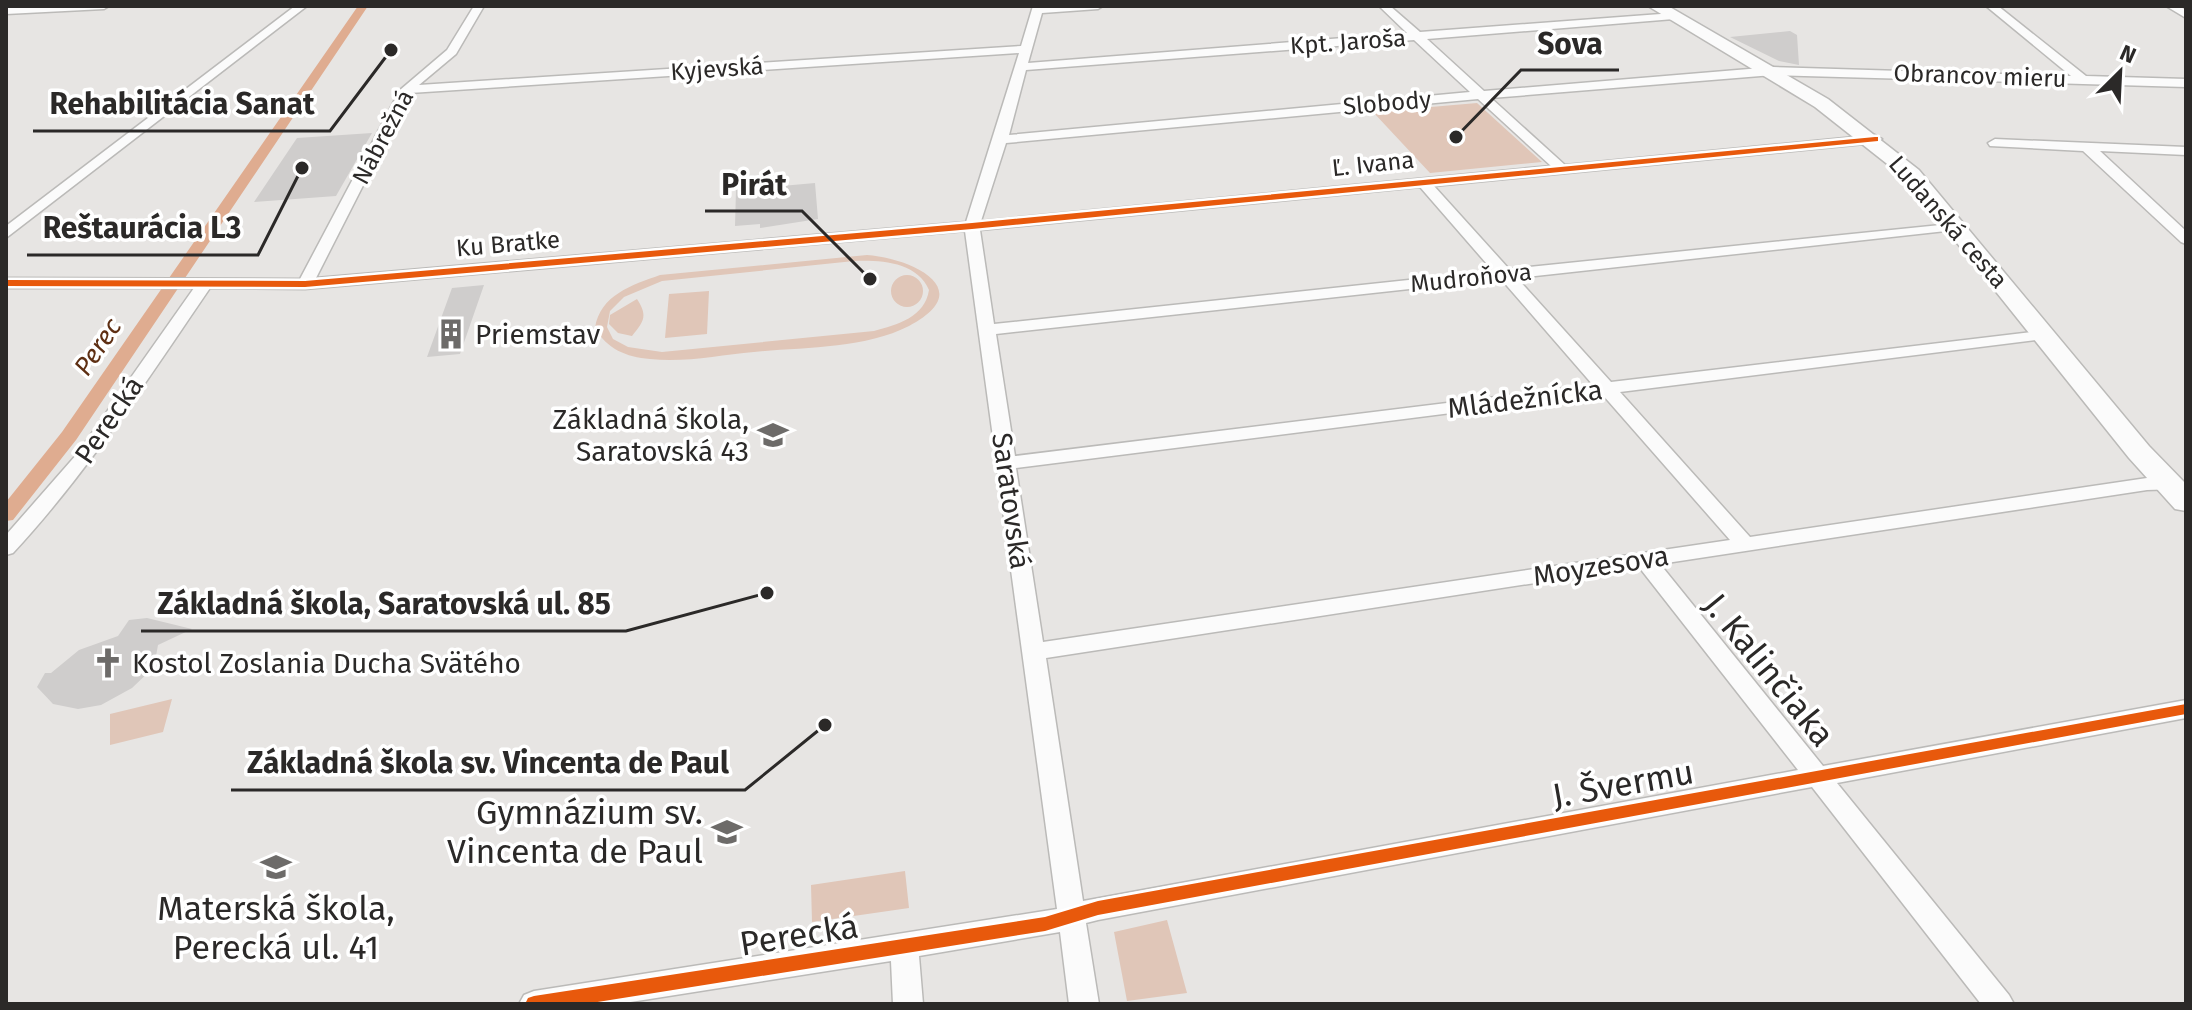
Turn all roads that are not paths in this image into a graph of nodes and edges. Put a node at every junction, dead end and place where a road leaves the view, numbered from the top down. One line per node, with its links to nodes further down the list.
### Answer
1 (104, 6): 9 (street)
2 (302, 6): 29 (street)
3 (479, 6): 18 (street, Nábrežná)
4 (1098, 6): 8 (street)
5 (1384, 6): 12 (street)
6 (1991, 6): 16 (street)
7 (2171, 6): 11 (street)
8 (1037, 8): 13 (street, Saratovská)
9 (6, 11)
10 (1665, 11): 12 (street, Kpt. Jaroša); 15 (street, Ludanská cesta)
11 (2186, 15)
12 (1417, 36): 14 (street, Kpt. Jaroša); 19 (street)
13 (1027, 49): 14 (street, Saratovská); 18 (street, Kyjevská)
14 (1022, 67): 21 (street, Saratovská)
15 (1773, 71): 16 (street, Obrancov mieru); 19 (street, Slobody); 20 (street, Ludanská cesta)
16 (2082, 79): 17 (street, Obrancov mieru)
17 (2186, 83)
18 (406, 90): 32 (street, Nábrežná)
19 (1482, 94): 21 (street, Slobody); 25 (street)
20 (1875, 139): 25 (street, Ľ. Ivana); 28 (street, Ludanská cesta)
21 (1001, 140): 27 (street, Saratovská)
22 (1995, 143): 23 (street)
23 (2088, 148): 24 (street); 30 (street)
24 (2186, 151)
25 (1561, 168): 26 (street, Ľ. Ivana)
26 (1422, 181): 27 (street, Ľ. Ivana); 31 (street)
27 (972, 226): 32 (street, Ku Bratke); 35 (street, Saratovská)
28 (1955, 226): 31 (street, Mudroňova); 36 (street, Ludanská cesta)
29 (6, 233)
30 (2186, 239)
31 (1505, 274): 35 (street, Mudroňova); 37 (street)
32 (305, 284): 34 (street, Ku Bratke)
33 (6, 285): 34 (street, Ku Bratke)
34 (204, 285): 41 (street, Perecká)
35 (986, 330): 38 (street, Saratovská)
36 (2043, 334): 37 (street, Mládežnícka); 39 (street, Ludanská cesta)
37 (1607, 388): 38 (street, Mládežnícka); 40 (street)
38 (1007, 463): 43 (street, Saratovská)
39 (2178, 493): 40 (street, Moyzesova)
40 (1745, 544): 42 (street, Moyzesova)
41 (6, 548)
42 (1644, 559): 43 (street, Moyzesova); 45 (street, J. Kalinčiaka)
43 (1032, 652): 46 (street, Saratovská)
44 (2186, 709): 45 (street, J. Švermu)
45 (1819, 777): 46 (street, J. Švermu); 52 (street, J. Kalinčiaka)
46 (1072, 918): 47 (street, Perecká); 51 (street, Saratovská)
47 (904, 947): 48 (street, Perecká); 50 (street)
48 (626, 997): 49 (street, Perecká)
49 (534, 1004)
50 (908, 1004)
51 (1084, 1004)
52 (1999, 1004)

